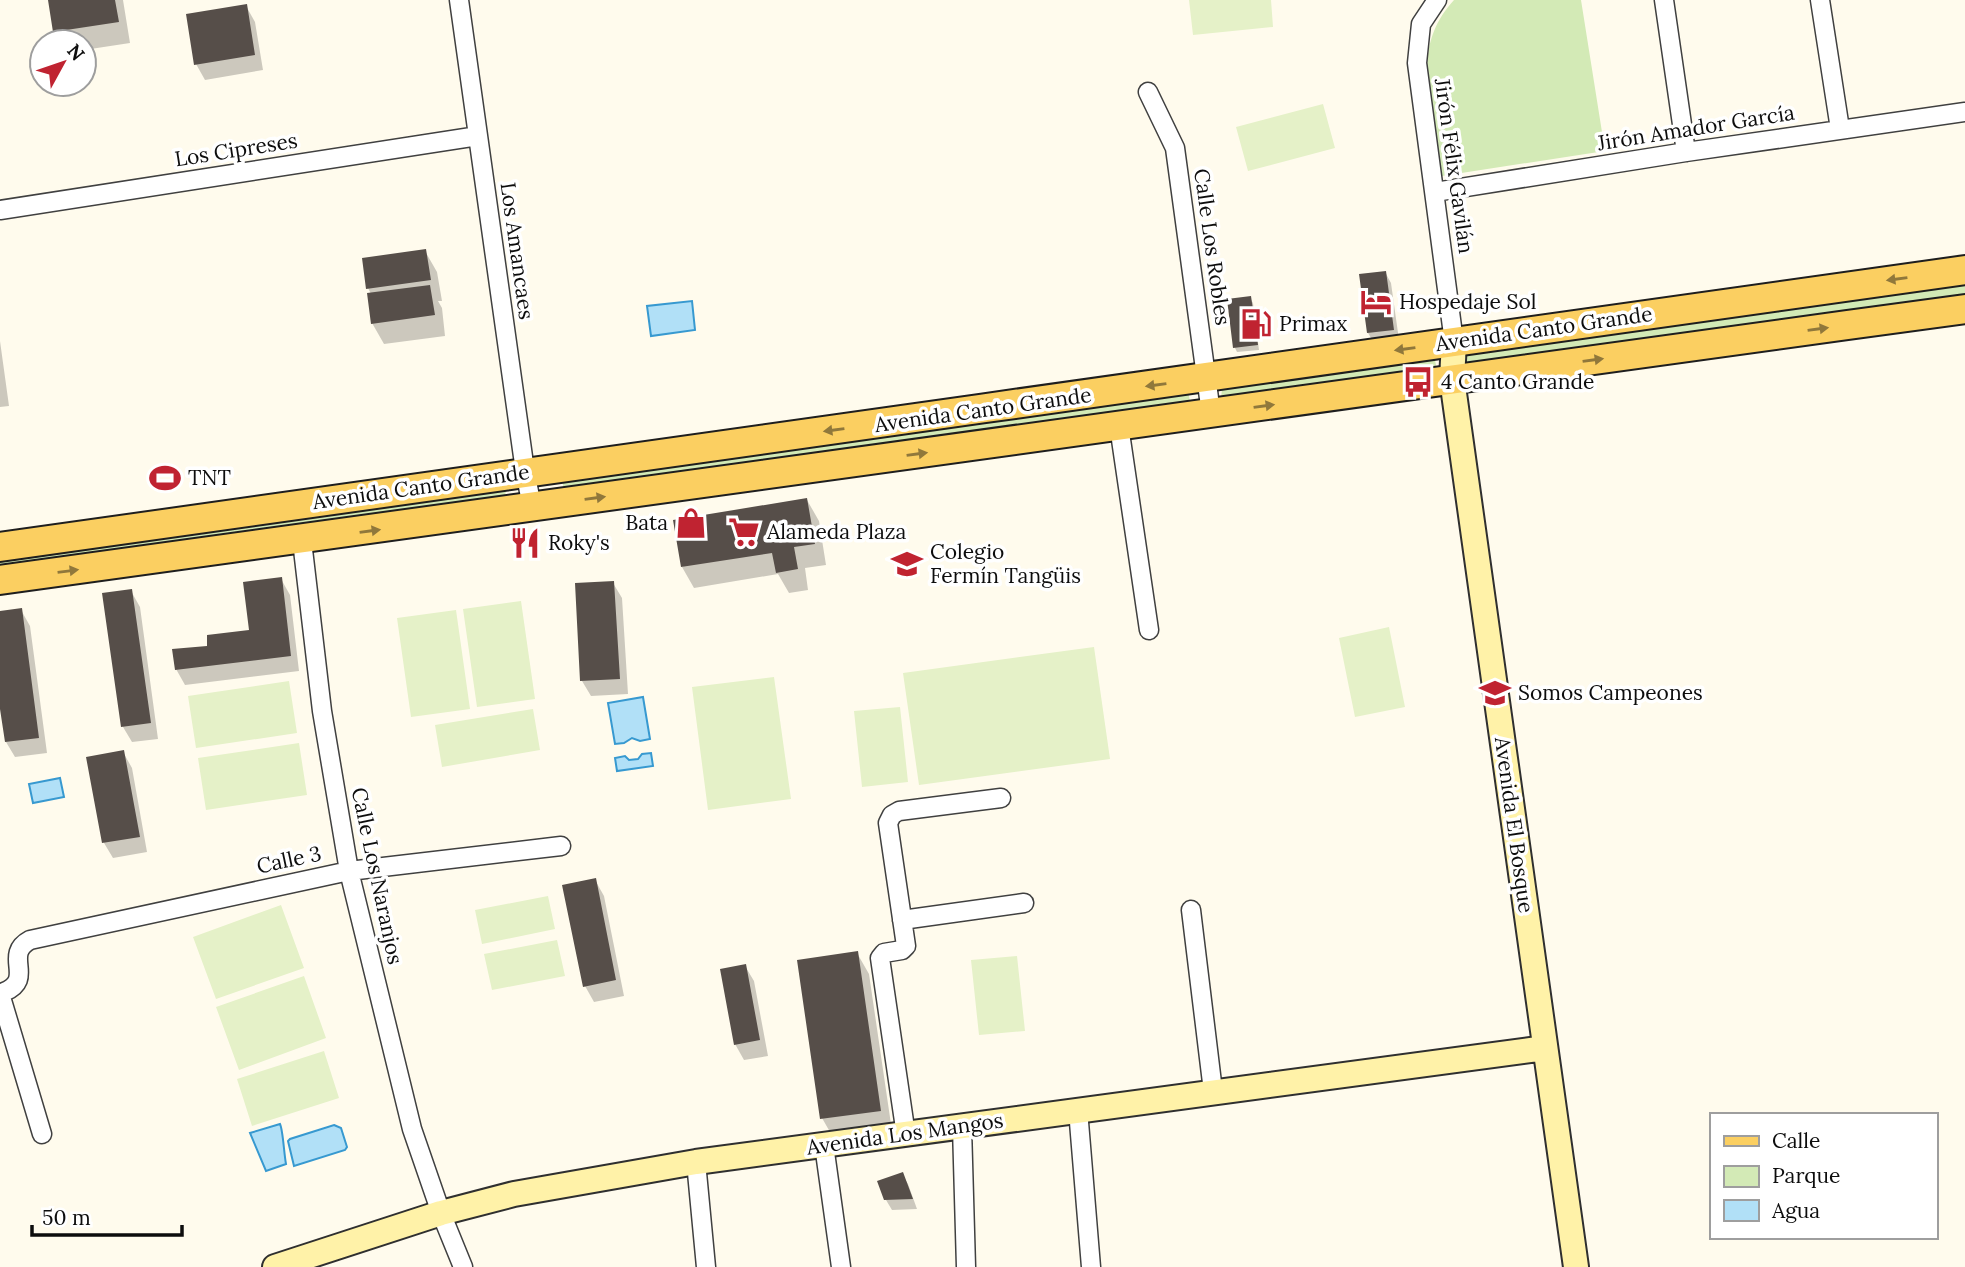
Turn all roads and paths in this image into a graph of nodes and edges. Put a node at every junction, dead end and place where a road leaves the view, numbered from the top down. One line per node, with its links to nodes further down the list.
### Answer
1 (459, 0): 8 (street, Los Amancaes)
2 (1437, 0): 10 (street, Jirón Félix Gavilán)
3 (1664, 0): 9 (street)
4 (1820, 0): 7 (street)
5 (1147, 92): 15 (street, Calle Los Robles)
6 (1965, 112): 7 (street, Jirón Amador García)
7 (1840, 129): 9 (street, Jirón Amador García)
8 (478, 136): 11 (street, Los Cipreses); 19 (street, Los Amancaes)
9 (1686, 152): 10 (street, Jirón Amador García)
10 (1435, 192): 14 (street, Jirón Félix Gavilán)
11 (0, 210)
12 (1965, 270): 14 (main road, Avenida Canto Grande, one-way to 14)
13 (1965, 309): 16 (main road, Avenida Canto Grande, one-way to 13)
14 (1454, 341): 15 (main road, Avenida Canto Grande, one-way to 15); 16 (street, Avenida El Bosque)
15 (1207, 378): 17 (street, Calle Los Robles); 19 (main road, Avenida Canto Grande, one-way to 19)
16 (1452, 379): 17 (main road, Avenida Canto Grande, one-way to 16); 31 (street, Avenida El Bosque)
17 (1211, 413): 18 (main road, Avenida Canto Grande)
18 (1119, 426): 20 (main road, Avenida Canto Grande, one-way to 18); 24 (street)
19 (525, 471): 20 (street, Los Amancaes); 22 (main road, Avenida Canto Grande)
20 (532, 507): 21 (main road, Avenida Canto Grande, one-way to 20)
21 (302, 541): 23 (main road, Avenida Canto Grande, one-way to 21); 27 (street, Calle Los Naranjos)
22 (0, 547)
23 (0, 580)
24 (1149, 630)
25 (1001, 798): 30 (street)
26 (561, 846): 27 (street, Calle 3)
27 (349, 871): 35 (street, Calle 3); 39 (street, Calle Los Naranjos)
28 (1024, 903): 30 (street)
29 (1191, 910): 32 (street)
30 (902, 920): 36 (street)
31 (1545, 1048): 32 (street, Avenida Los Mangos); 46 (street, Avenida El Bosque)
32 (1213, 1091): 33 (street, Avenida Los Mangos)
33 (1078, 1110): 34 (street, Avenida Los Mangos); 45 (street)
34 (961, 1127): 36 (street, Avenida Los Mangos); 44 (street)
35 (41, 1134)
36 (906, 1135): 37 (street, Avenida Los Mangos)
37 (824, 1145): 38 (street, Avenida Los Mangos); 43 (street)
38 (696, 1162): 39 (street, Avenida Los Mangos); 42 (street)
39 (440, 1213): 40 (street, Avenida Los Mangos); 41 (street, Calle Los Naranjos)
40 (275, 1267)
41 (463, 1267)
42 (706, 1267)
43 (841, 1267)
44 (966, 1267)
45 (1091, 1267)
46 (1576, 1267)

